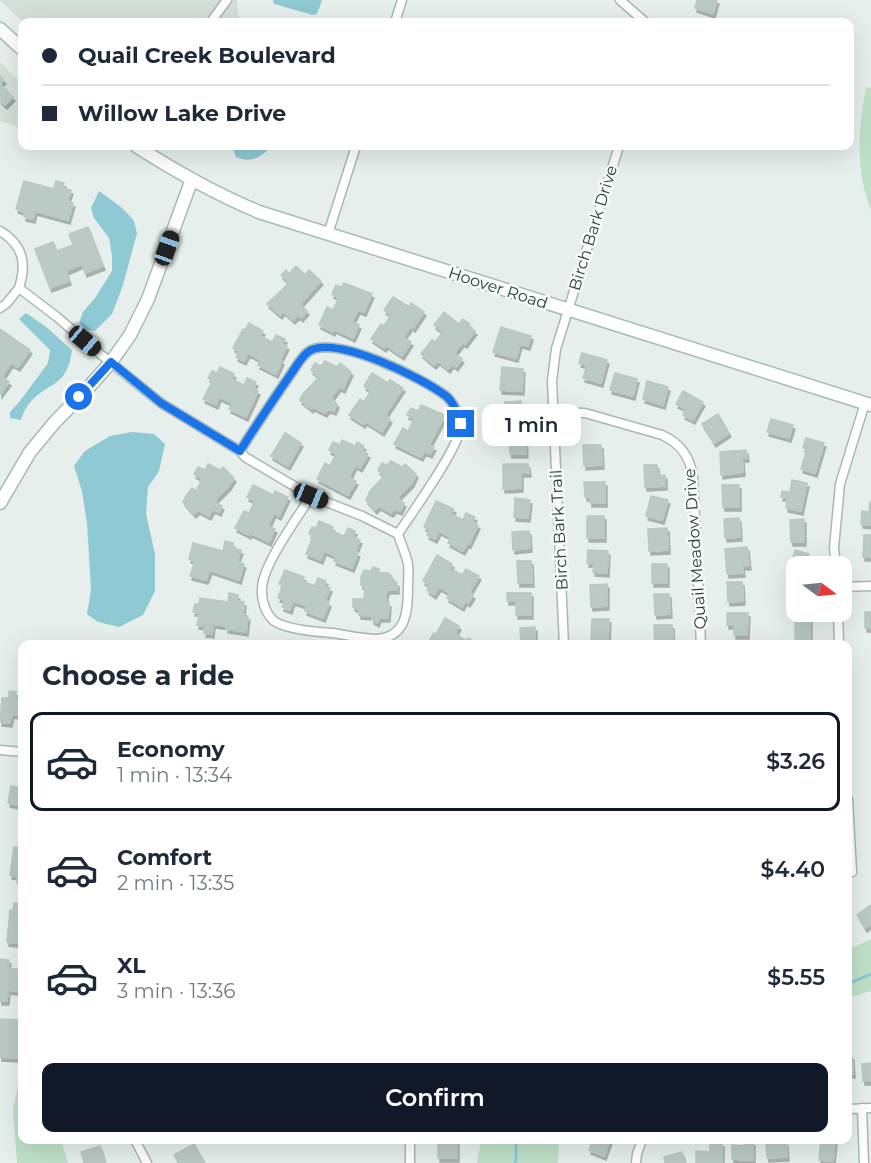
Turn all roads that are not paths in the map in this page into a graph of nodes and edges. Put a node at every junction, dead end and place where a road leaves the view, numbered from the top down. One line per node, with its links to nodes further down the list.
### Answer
1 (227, 0): 4 (street)
2 (402, 0): 5 (street)
3 (620, 0): 6 (street)
4 (214, 18)
5 (396, 18)
6 (640, 18)
7 (0, 29): 8 (main road)
8 (18, 45)
9 (142, 150): 12 (main road, Hoover Road)
10 (355, 150): 14 (street)
11 (618, 150): 17 (street, Birch Bark Drive)
12 (192, 180): 14 (main road, Hoover Road); 18 (main road)
13 (0, 231): 15 (street)
14 (328, 234): 17 (main road, Hoover Road)
15 (19, 288): 16 (street); 18 (street)
16 (0, 308)
17 (568, 310): 19 (main road, Hoover Road); 20 (street, Birch Bark Trail)
18 (111, 362): 21 (street); 23 (main road)
19 (868, 404): 25 (street)
20 (553, 412): 29 (street, Birch Bark Trail); 30 (street, Quail Meadow Drive)
21 (240, 451): 22 (street); 24 (street)
22 (311, 496): 24 (street); 24 (street)
23 (0, 503)
24 (398, 534)
25 (835, 556)
26 (871, 586): 27 (street)
27 (852, 587)
28 (838, 622): 31 (street)
29 (564, 640)
30 (701, 640)
31 (839, 640)
32 (0, 750): 33 (street)
33 (18, 752)
34 (866, 1108): 41 (street)
35 (137, 1144): 38 (street)
36 (410, 1144): 39 (street)
37 (641, 1144): 40 (street)
38 (147, 1163)
39 (410, 1163)
40 (636, 1163)
41 (864, 1163)

